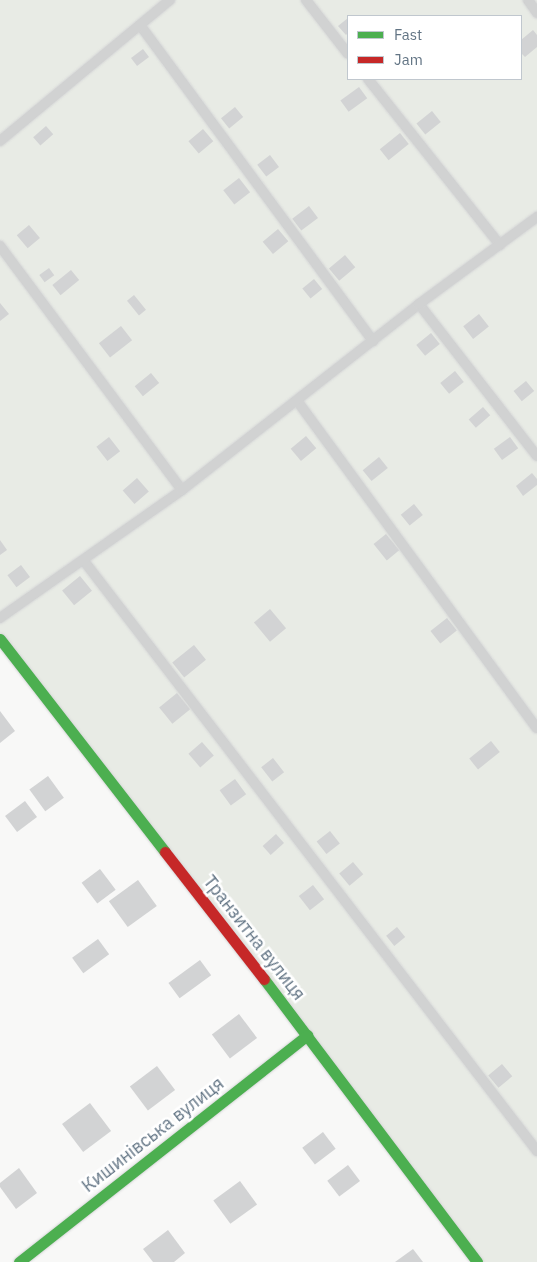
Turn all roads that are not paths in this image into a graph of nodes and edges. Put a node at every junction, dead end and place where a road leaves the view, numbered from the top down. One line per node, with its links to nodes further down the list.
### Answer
1 (170, 0): 5 (lane)
2 (306, 0): 6 (lane)
3 (528, 0): 4 (lane)
4 (537, 13)
5 (140, 25): 8 (lane); 13 (lane)
6 (347, 53)
7 (369, 80): 10 (lane)
8 (0, 141)
9 (537, 217): 10 (lane)
10 (500, 245): 12 (lane)
11 (0, 246): 16 (lane)
12 (419, 304): 13 (lane); 15 (lane)
13 (373, 341): 14 (lane)
14 (298, 402): 16 (lane); 20 (lane)
15 (537, 456)
16 (182, 490): 17 (lane)
17 (84, 561): 18 (lane); 22 (lane)
18 (0, 618)
19 (0, 638): 21 (street, Транзитна вулиця)
20 (537, 728)
21 (308, 1035): 23 (street, Кишинівська вулиця); 24 (street, Транзитна вулиця)
22 (537, 1151)
23 (19, 1262)
24 (478, 1262)

